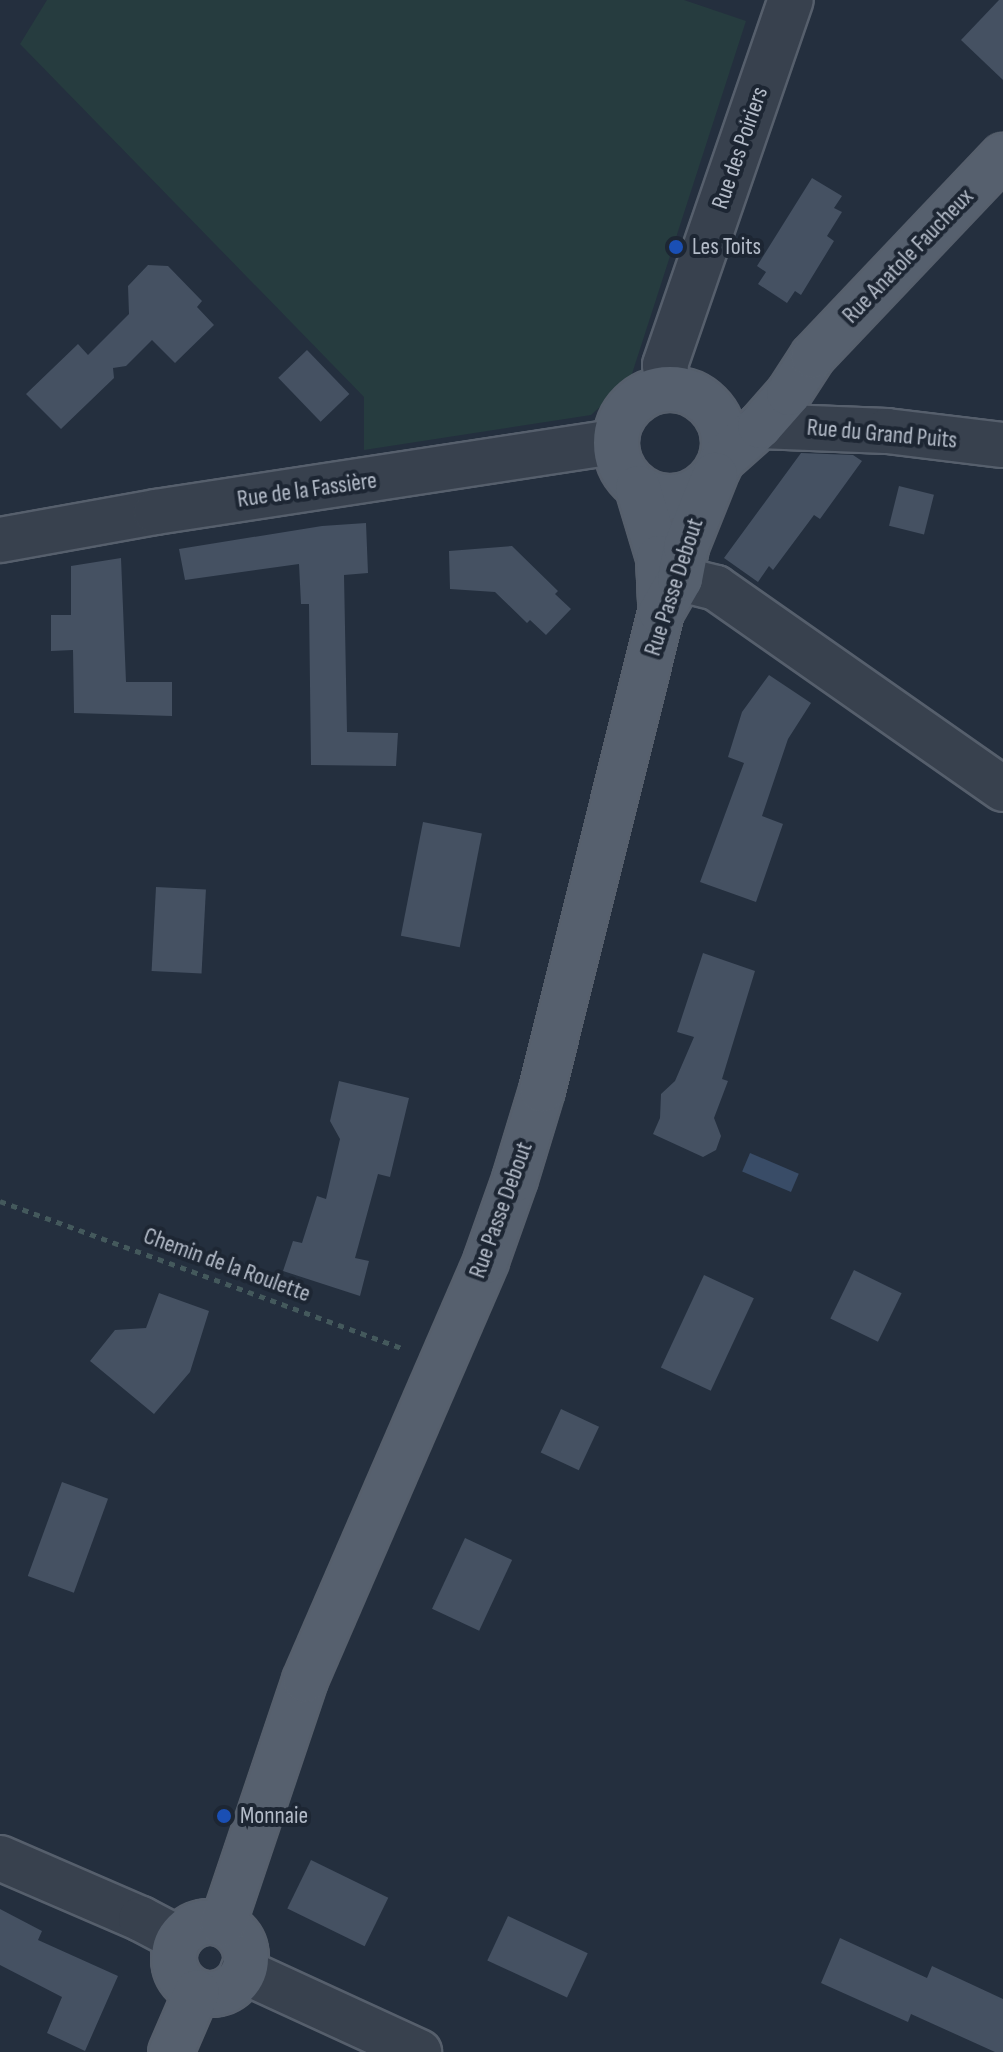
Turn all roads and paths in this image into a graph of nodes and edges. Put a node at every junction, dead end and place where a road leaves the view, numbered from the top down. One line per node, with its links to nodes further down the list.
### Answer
1 (791, 0): 4 (street, Rue des Poiriers)
2 (1003, 156): 3 (main road, Rue Anatole Faucheux)
3 (813, 356): 5 (main road, Rue Anatole Faucheux); 6 (main road, Rue Anatole Faucheux)
4 (668, 389): 5 (main road); 7 (main road)
5 (712, 407): 9 (main road)
6 (760, 426): 8 (street, Rue du Grand Puits); 9 (main road, Rue Anatole Faucheux)
7 (615, 442): 10 (main road); 11 (street, Rue de la Fassière)
8 (1003, 445)
9 (719, 467): 10 (main road); 12 (main road, Rue Passe Debout)
10 (638, 488): 12 (main road)
11 (0, 540)
12 (671, 595): 13 (street); 15 (main road, Rue Passe Debout)
13 (1003, 789)
14 (0, 1201): 15 (path, Chemin de la Roulette)
15 (441, 1362): 17 (main road, Rue Passe Debout)
16 (0, 1858): 18 (street)
17 (223, 1924): 18 (main road); 19 (main road)
18 (179, 1939): 20 (main road)
19 (243, 1971): 20 (main road); 22 (street)
20 (197, 1992): 21 (main road)
21 (171, 2052)
22 (419, 2052)

